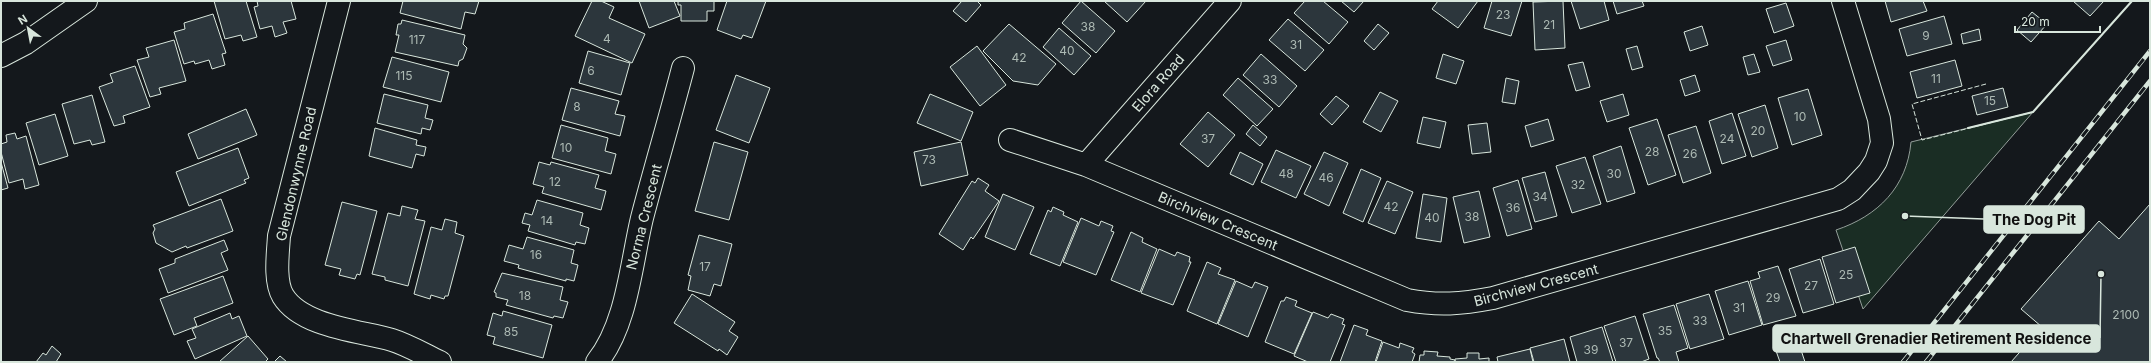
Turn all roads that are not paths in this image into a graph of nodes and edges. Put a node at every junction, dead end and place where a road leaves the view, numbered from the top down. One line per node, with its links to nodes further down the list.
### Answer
1 (86, 1): 5 (street)
2 (339, 1): 9 (street, Glendonwynne Road)
3 (1230, 1): 8 (street, Elora Road)
4 (1843, 1): 8 (street, Birchview Crescent)
5 (1, 56)
6 (683, 68): 10 (street, Norma Crescent)
7 (1010, 140): 8 (street, Birchview Crescent)
8 (1086, 166)
9 (440, 362)
10 (597, 362)

